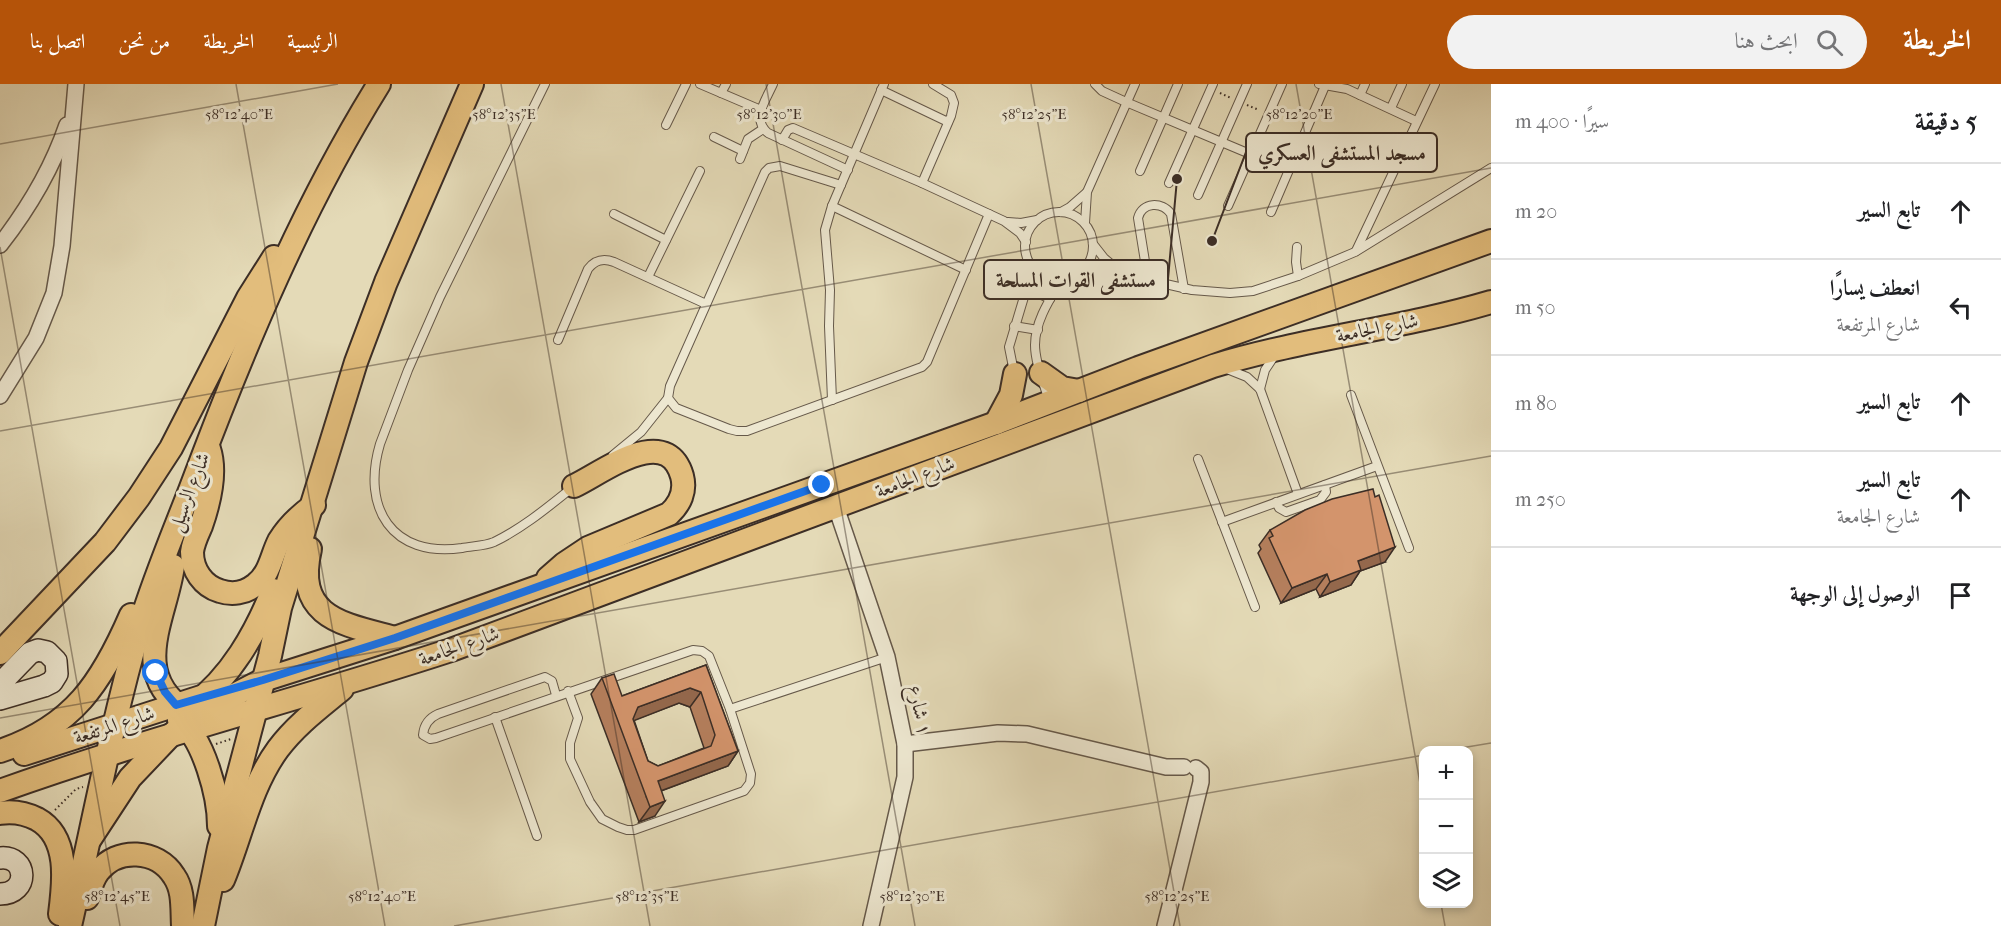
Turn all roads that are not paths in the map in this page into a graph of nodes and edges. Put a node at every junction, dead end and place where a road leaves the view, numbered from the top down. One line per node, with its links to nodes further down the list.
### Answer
1 (76, 84): 24 (street)
2 (379, 84): 50 (main road, شارع الرسيل)
3 (472, 84): 96 (main road)
4 (545, 84): 100 (lane)
5 (686, 84): 30 (lane)
6 (700, 84): 21 (lane)
7 (726, 84): 21 (lane)
8 (773, 84): 26 (lane)
9 (933, 84): 29 (lane)
10 (1095, 84): 23 (lane)
11 (1135, 84): 23 (lane)
12 (1178, 84): 27 (lane)
13 (1213, 84): 32 (lane)
14 (1246, 84): 35 (lane)
15 (1282, 84): 38 (lane)
16 (1365, 84): 22 (lane)
17 (1402, 84): 25 (lane)
18 (1435, 84): 28 (lane)
19 (1322, 85): 22 (lane); 42 (lane)
20 (882, 87): 29 (lane); 37 (lane)
21 (721, 93): 26 (lane)
22 (1360, 95): 25 (lane)
23 (1126, 102): 27 (lane); 48 (lane)
24 (74, 103): 64 (street); 90 (street)
25 (1391, 108): 28 (lane)
26 (761, 110): 31 (lane)
27 (1164, 118): 32 (lane); 44 (lane)
28 (1416, 121): 66 (lane)
29 (948, 122): 45 (lane)
30 (666, 124)
31 (763, 129): 34 (lane); 36 (lane)
32 (1193, 130): 35 (lane); 46 (lane)
33 (714, 137): 36 (lane)
34 (782, 140): 37 (lane); 41 (lane)
35 (1222, 142): 38 (lane); 49 (lane)
36 (743, 151): 39 (lane)
37 (854, 153): 41 (lane); 45 (lane)
38 (1251, 154): 42 (lane); 52 (lane)
39 (740, 159)
40 (1491, 168): 66 (lane)
41 (848, 170): 47 (lane)
42 (1288, 170): 54 (lane)
43 (700, 171): 60 (lane)
44 (1140, 171)
45 (922, 183): 56 (lane)
46 (1169, 183)
47 (841, 186): 51 (lane); 79 (lane)
48 (1087, 192): 53 (lane); 59 (lane)
49 (1198, 195)
50 (312, 205): 95 (main road, شارع الرسيل); 112 (main road)
51 (832, 206): 68 (lane); 92 (lane)
52 (1228, 206)
53 (1060, 212): 57 (lane); 59 (lane)
54 (1270, 212)
55 (614, 214): 60 (lane)
56 (989, 214): 58 (lane); 68 (lane)
57 (1039, 219): 58 (lane); 62 (lane)
58 (1004, 221): 62 (lane)
59 (1085, 223): 63 (lane)
60 (666, 240): 72 (lane)
61 (1491, 241): 87 (main road, شارع الجامعة)
62 (1026, 242): 67 (lane)
63 (1093, 244): 69 (lane); 70 (lane)
64 (0, 245)
65 (1297, 247): 71 (lane)
66 (1355, 252): 71 (lane)
67 (1033, 267): 73 (lane); 75 (lane)
68 (966, 270): 92 (lane)
69 (1076, 275): 70 (lane); 73 (lane)
70 (1126, 275): 74 (lane)
71 (1298, 276): 76 (lane)
72 (648, 278): 79 (lane); 82 (lane)
73 (1062, 279): 77 (lane)
74 (1148, 280): 76 (lane); 76 (lane)
75 (1028, 288): 77 (lane); 80 (lane)
76 (1184, 288)
77 (1050, 299): 81 (lane)
78 (1491, 302): 83 (main road, شارع الجامعة)
79 (706, 304): 91 (lane)
80 (1014, 326): 81 (lane); 89 (lane)
81 (1038, 330): 85 (lane)
82 (558, 340)
83 (1283, 347): 84 (main road, شارع الجامعة); 86 (lane)
84 (1214, 366): 86 (lane); 104 (main road, شارع الجامعة)
85 (1041, 373): 87 (main road); 93 (lane)
86 (1260, 389): 101 (lane)
87 (1079, 392): 93 (main road, شارع الجامعة)
88 (1352, 394): 98 (lane)
89 (1020, 395): 93 (main road, شارع الجامعة); 94 (main road, شارع الجامعة); 94 (main road)
90 (0, 396)
91 (668, 398): 92 (lane); 100 (lane)
92 (832, 400)
93 (1050, 403)
94 (996, 423): 109 (main road, شارع الجامعة)
95 (207, 445): 103 (main road); 107 (main road, شارع الرسيل); 127 (main road)
96 (329, 453): 103 (main road); 111 (main road)
97 (1198, 459): 105 (lane)
98 (1377, 466): 99 (lane); 108 (lane)
99 (1325, 485): 101 (lane); 102 (lane)
100 (574, 486): 109 (main road)
101 (1298, 494): 102 (lane)
102 (1276, 502): 105 (lane)
103 (314, 505): 106 (main road)
104 (836, 507): 113 (street, ١ شارع); 115 (main road, شارع الجامعة)
105 (1222, 522): 110 (lane)
106 (306, 529): 114 (main road); 118 (main road)
107 (172, 538): 124 (main road); 125 (main road, شارع الرسيل)
108 (1409, 548)
109 (539, 587): 111 (main road, شارع الجامعة)
110 (1255, 607)
111 (395, 638): 114 (main road, شارع الجامعة)
112 (0, 653)
113 (886, 657): 121 (lane); 126 (street, ١ شارع)
114 (263, 680): 118 (main road, شارع المرتفعة); 122 (main road); 124 (main road)
115 (348, 683): 122 (main road, شارع الجامعة); 141 (main road)
116 (0, 684): 120 (main road)
117 (568, 691): 119 (lane); 121 (lane); 121 (lane)
118 (206, 695): 124 (main road, شارع المرتفعة)
119 (556, 695): 123 (lane); 123 (lane)
120 (0, 699)
121 (730, 709)
122 (255, 711): 124 (main road, شارع المرتفعة); 134 (main road)
123 (495, 717): 132 (lane)
124 (183, 719): 125 (main road, شارع المرتفعة); 128 (main road, شارع المرتفعة); 133 (main road); 134 (main road)
125 (114, 724): 128 (main road, شارع الرسيل); 129 (main road, شارع المرتفعة)
126 (905, 744): 142 (street, ١ شارع); 143 (street)
127 (0, 751)
128 (107, 753): 130 (main road, شارع المرتفعة); 133 (main road, شارع الرسيل)
129 (0, 762)
130 (0, 791)
131 (0, 813): 137 (main road)
132 (537, 836)
133 (90, 839): 138 (main road, شارع الرسيل)
134 (219, 848): 141 (main road)
135 (0, 858): 136 (main road)
136 (0, 894)
137 (58, 926)
138 (69, 926)
139 (81, 926): 140 (main road)
140 (183, 926)
141 (203, 926)
142 (871, 926)
143 (1165, 926)

